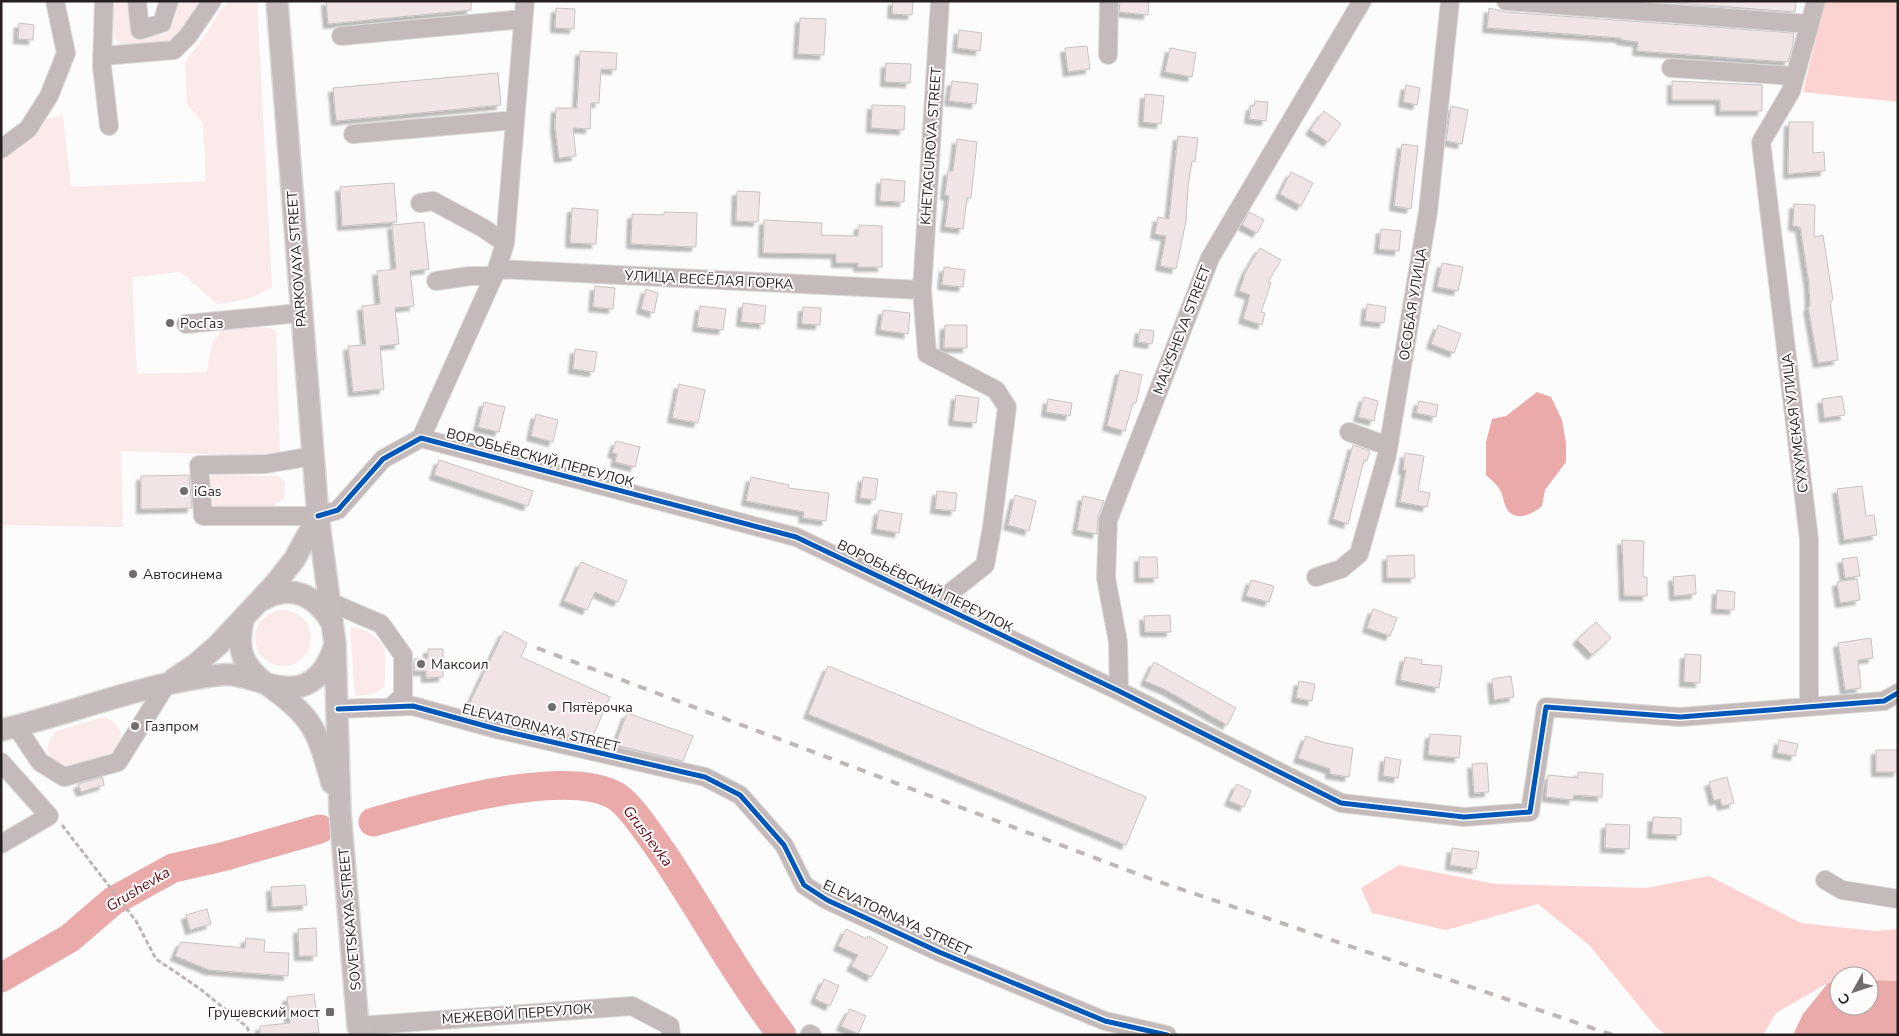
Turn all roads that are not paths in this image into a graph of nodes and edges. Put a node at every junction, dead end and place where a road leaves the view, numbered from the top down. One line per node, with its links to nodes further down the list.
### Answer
1 (55, 1): 24 (street)
2 (104, 1): 18 (street)
3 (137, 1): 4 (street)
4 (169, 1)
5 (212, 1): 18 (street)
6 (277, 1): 30 (main road, PARKOVAYA STREET)
7 (525, 1): 14 (street)
8 (940, 1): 29 (street, KHETAGUROVA STREET)
9 (1109, 1): 17 (street)
10 (1362, 1): 44 (street, MALYSHEVA STREET)
11 (1450, 1): 34 (street, ОСОБАЯ УЛИЦА)
12 (1506, 1): 15 (street)
13 (1816, 1): 15 (street)
14 (523, 19): 16 (street); 21 (street)
15 (1809, 24): 20 (street)
16 (341, 36)
17 (1108, 55)
18 (102, 56): 22 (street)
19 (1671, 68): 20 (street)
20 (1795, 76): 46 (street, СУХУМСКАЯ УЛИЦА)
21 (515, 120): 23 (street); 26 (street)
22 (109, 126)
23 (353, 134)
24 (1, 149)
25 (420, 203): 26 (street)
26 (505, 244): 27 (street)
27 (496, 273): 28 (street, УЛИЦА ВЕСЁЛАЯ ГОРКА); 29 (street, УЛИЦА ВЕСЁЛАЯ ГОРКА); 33 (street)
28 (436, 281)
29 (922, 290): 39 (street, KHETAGUROVA STREET)
30 (300, 313): 31 (street); 35 (main road, PARKOVAYA STREET)
31 (186, 324)
32 (1349, 432): 34 (street)
33 (421, 438): 36 (street); 39 (street, ВОРОБЬЁВСКИЙ ПЕРЕУЛОК)
34 (1388, 446): 37 (street, ОСОБАЯ УЛИЦА)
35 (313, 456): 36 (main road, PARKOVAYA STREET); 36 (street)
36 (318, 516): 38 (main road, PARKOVAYA STREET); 40 (main road)
37 (1316, 577)
38 (330, 602): 41 (main road, SOVETSKAYA STREET); 47 (street)
39 (936, 604): 44 (street, ВОРОБЬЁВСКИЙ ПЕРЕУЛОК)
40 (250, 610): 41 (main road); 42 (main road); 43 (main road)
41 (334, 635): 42 (main road); 48 (main road, SOVETSKAYA STREET)
42 (265, 682): 43 (main road); 51 (main road, SOVETSKAYA STREET)
43 (166, 685): 49 (main road); 49 (street)
44 (1119, 691): 46 (street, ВОРОБЬЁВСКИЙ ПЕРЕУЛОК)
45 (1898, 693): 46 (street)
46 (1809, 706)
47 (392, 707): 48 (street, ELEVATORNAYA STREET); 55 (street, ELEVATORNAYA STREET)
48 (338, 709): 51 (main road, SOVETSKAYA STREET)
49 (9, 728)
50 (1, 762): 52 (street)
51 (340, 812): 57 (main road, SOVETSKAYA STREET)
52 (1, 844)
53 (1825, 880): 54 (street)
54 (1898, 899)
55 (1103, 1028): 58 (street, ELEVATORNAYA STREET)
56 (671, 1030): 57 (street, МЕЖЕВОЙ ПЕРЕУЛОК)
57 (359, 1032)
58 (1167, 1035)

